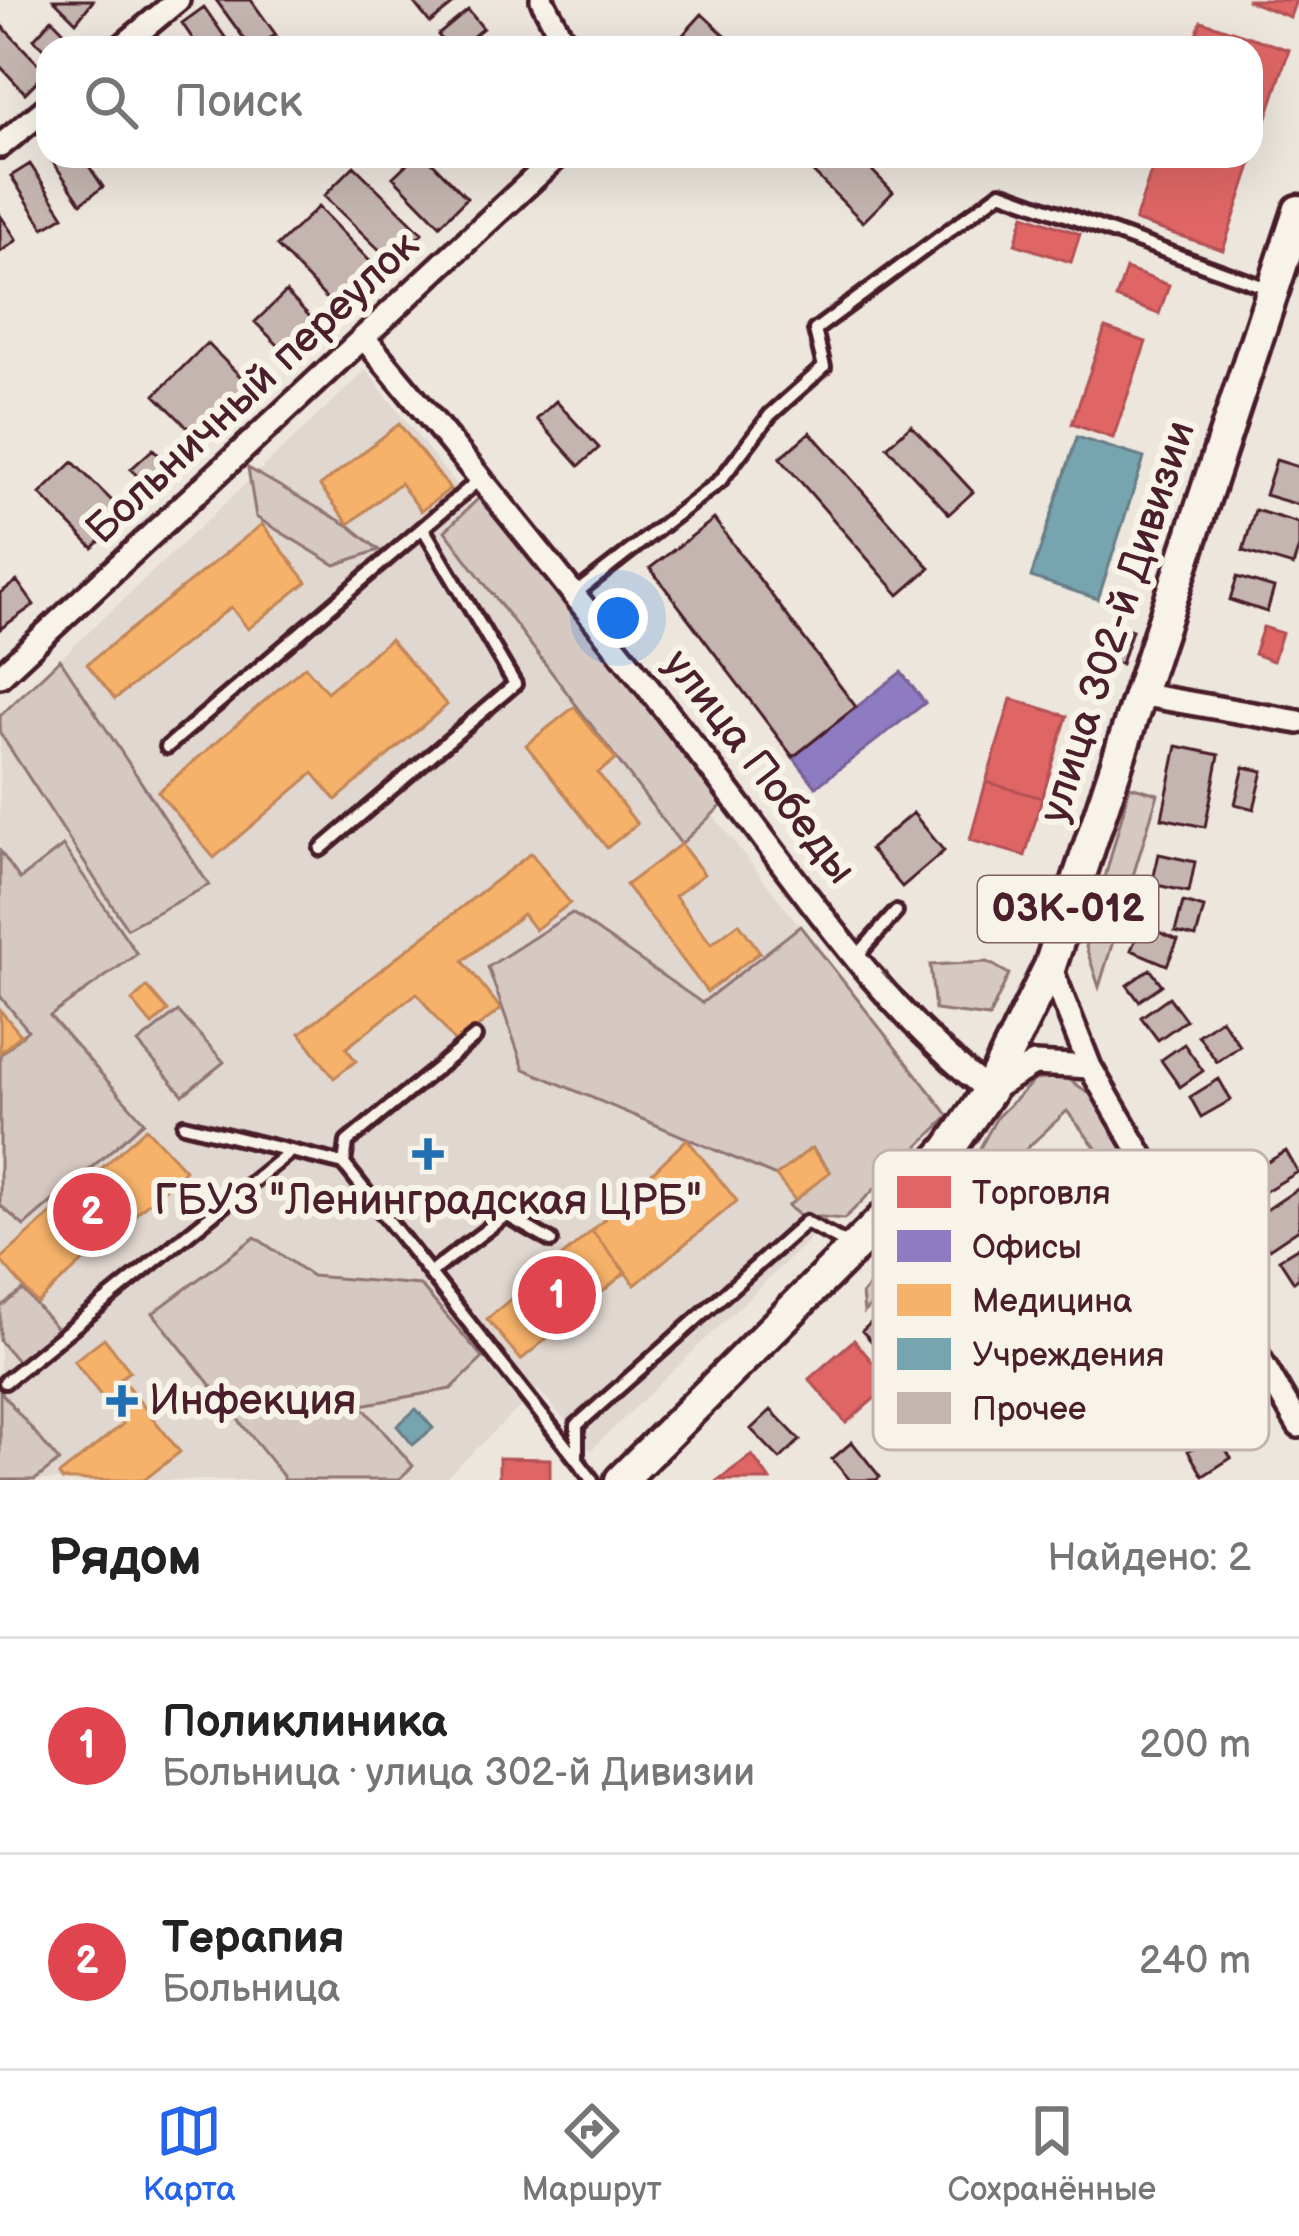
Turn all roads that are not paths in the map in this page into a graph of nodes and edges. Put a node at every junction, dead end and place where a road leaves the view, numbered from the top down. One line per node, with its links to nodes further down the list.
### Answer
1 (178, 0): 3 (street)
2 (542, 0): 4 (street)
3 (134, 36)
4 (561, 36)
5 (36, 117): 6 (street)
6 (0, 146)
7 (545, 168): 10 (street, Больничный переулок)
8 (1299, 211): 9 (main road, улица 302-й Дивизии / 03К-012)
9 (1273, 290): 13 (lane); 15 (main road, улица 302-й Дивизии / 03К-012)
10 (364, 338): 11 (street, улица Победы); 14 (street, Больничный переулок)
11 (481, 478): 12 (lane); 13 (street, улица Победы)
12 (423, 528): 17 (lane); 18 (lane)
13 (576, 593): 20 (street, улица Победы)
14 (0, 676)
15 (1138, 694): 16 (street); 21 (main road, улица 302-й Дивизии / 03К-012)
16 (1299, 722)
17 (167, 746)
18 (321, 849)
19 (896, 912): 20 (lane)
20 (856, 957): 24 (street, улица Победы)
21 (1050, 966): 23 (street); 24 (main road, улица 302-й Дивизии / 03К-012)
22 (475, 1037): 29 (lane)
23 (1090, 1067): 24 (street); 27 (street)
24 (988, 1091): 26 (main road, улица 302-й Дивизии / 03К-012)
25 (184, 1125): 28 (lane)
26 (948, 1150)
27 (1138, 1150)
28 (291, 1151): 29 (lane); 35 (lane)
29 (344, 1164): 33 (lane)
30 (873, 1228): 32 (main road, улица 302-й Дивизии / 03К-012)
31 (551, 1241): 33 (lane)
32 (854, 1248): 37 (lane); 39 (main road, улица 302-й Дивизии / 03К-012)
33 (430, 1273): 37 (lane)
34 (1269, 1374): 36 (street)
35 (5, 1382)
36 (1299, 1426)
37 (578, 1460): 38 (lane)
38 (592, 1480)
39 (621, 1480)

